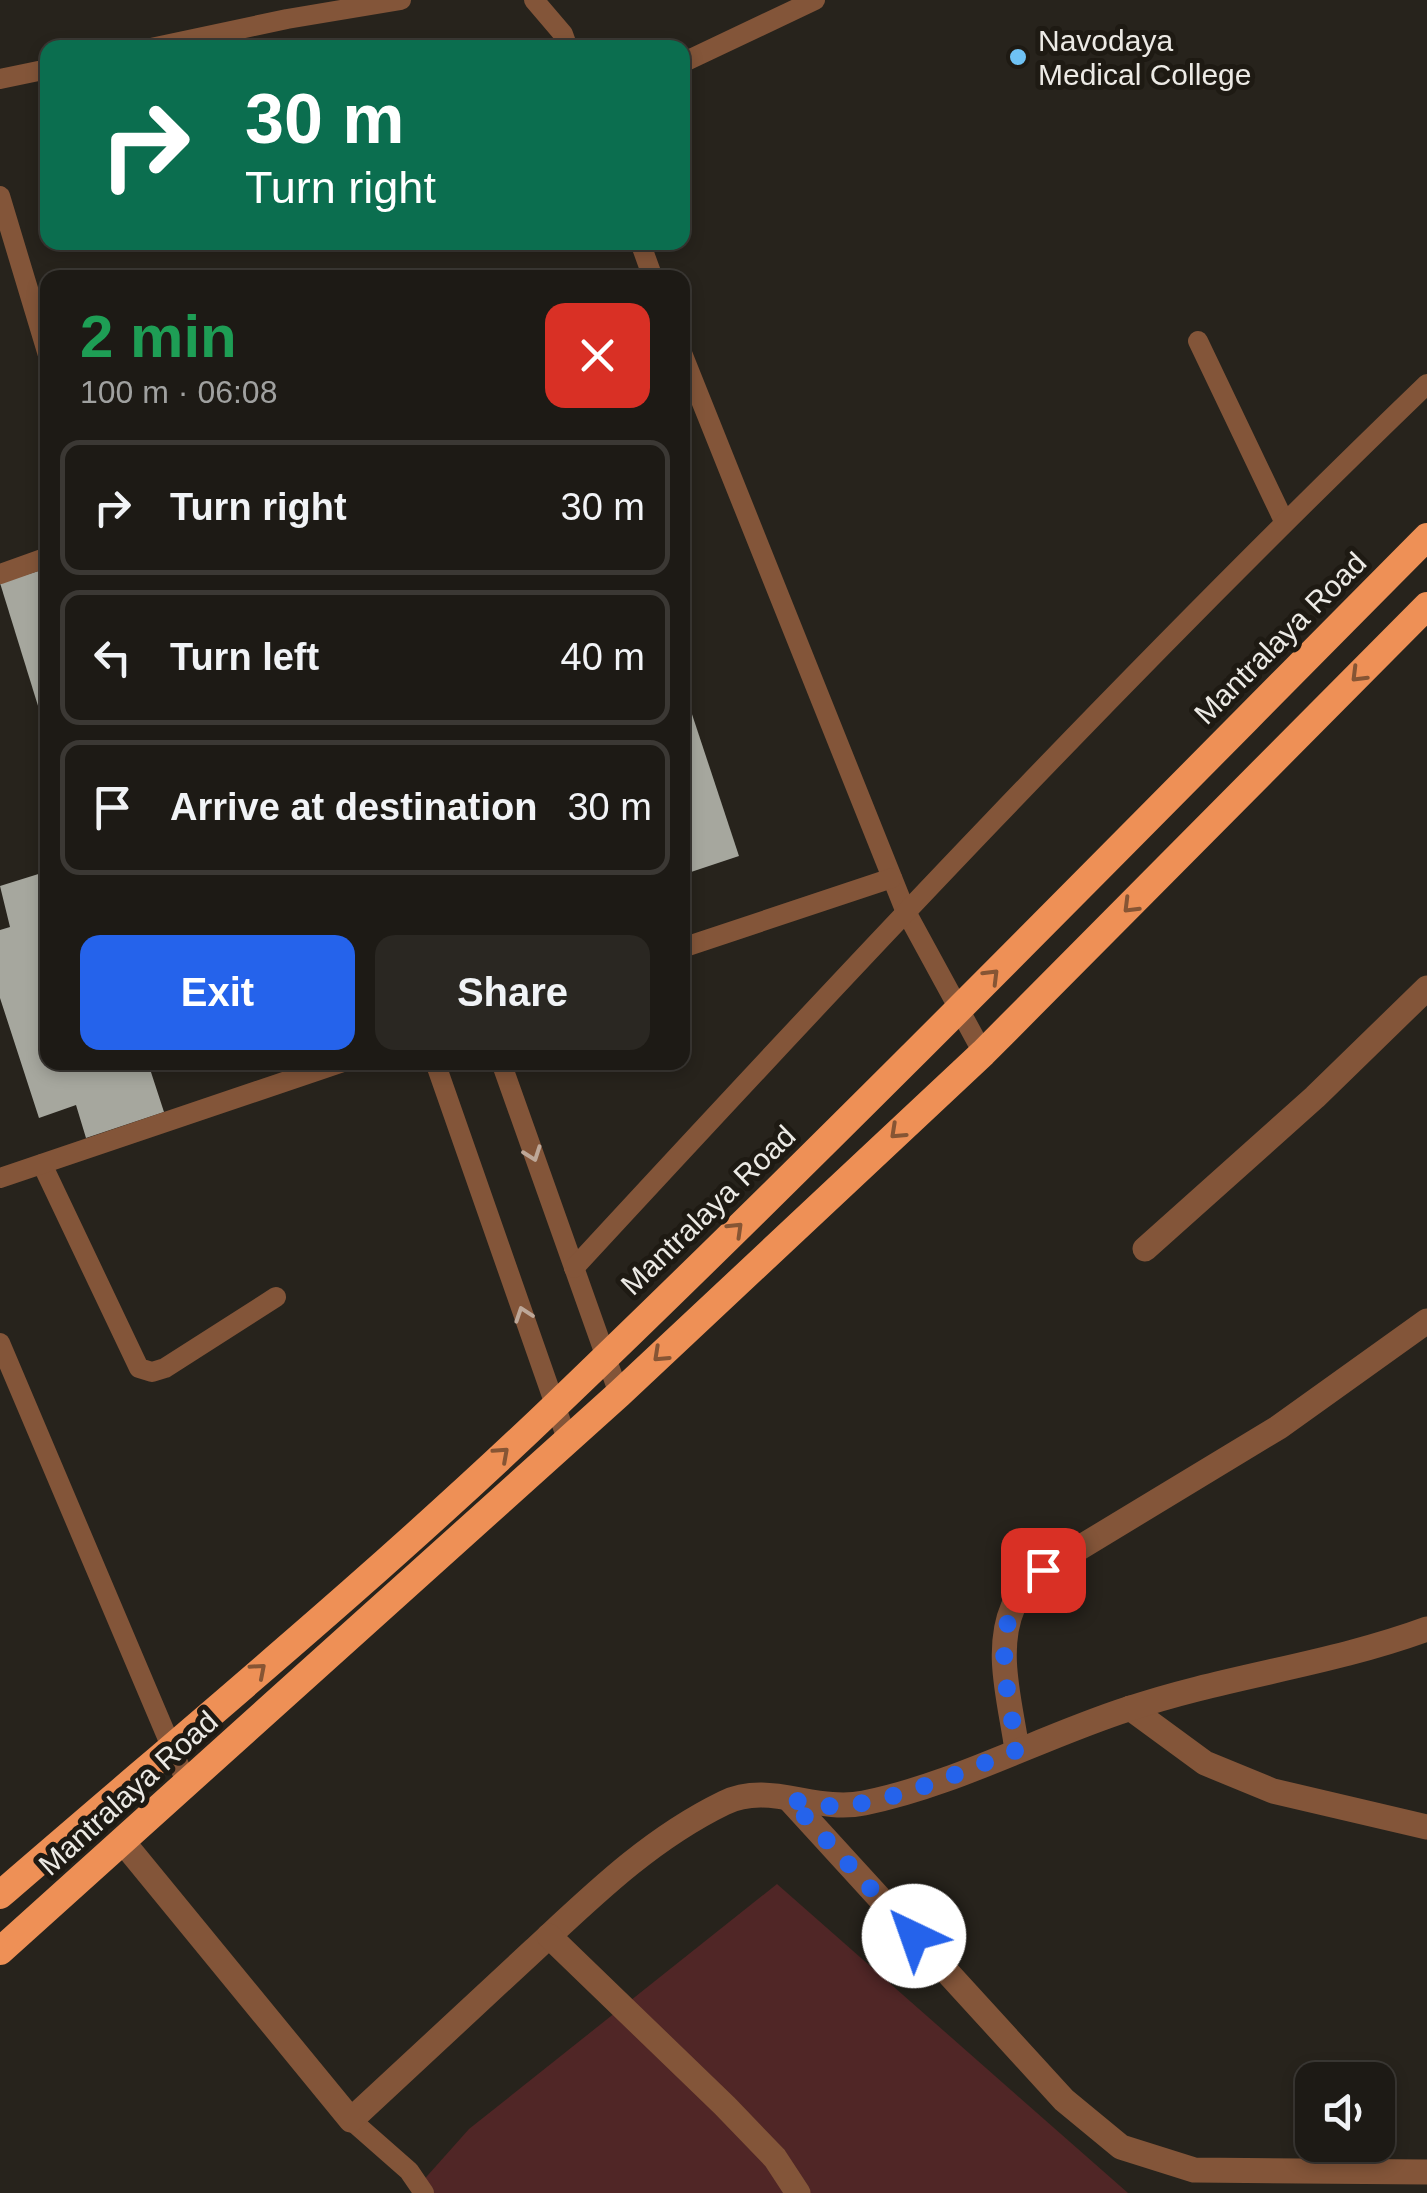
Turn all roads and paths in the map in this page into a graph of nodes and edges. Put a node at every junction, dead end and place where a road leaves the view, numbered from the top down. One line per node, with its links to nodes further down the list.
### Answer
1 (402, 0): 4 (lane)
2 (534, 0): 6 (lane)
3 (815, 0): 7 (lane)
4 (284, 9): 5 (lane)
5 (178, 40)
6 (565, 40)
7 (690, 59)
8 (40, 71): 9 (lane)
9 (0, 79)
10 (0, 196): 11 (lane)
11 (40, 328)
12 (1198, 340): 15 (lane)
13 (690, 373): 20 (lane)
14 (1427, 384): 15 (lane)
15 (1284, 522): 21 (lane)
16 (1427, 537): 24 (highway, Mantralaya Road, one-way to 16)
17 (40, 560): 18 (lane)
18 (0, 574)
19 (1427, 606): 25 (highway, Mantralaya Road, one-way to 25)
20 (892, 878): 21 (lane); 22 (lane)
21 (905, 910): 24 (lane); 32 (lane)
22 (690, 945)
23 (1427, 988): 31 (street)
24 (956, 1010): 25 (lane); 36 (highway, Mantralaya Road, one-way to 24)
25 (982, 1054): 37 (highway, Mantralaya Road, one-way to 37)
26 (319, 1070): 29 (lane)
27 (438, 1070): 38 (lane, one-way to 27)
28 (504, 1070): 32 (lane, one-way to 32)
29 (42, 1164): 30 (lane); 33 (lane)
30 (0, 1178)
31 (1145, 1249)
32 (574, 1268): 36 (lane)
33 (276, 1297)
34 (1427, 1321): 43 (street)
35 (0, 1343): 42 (lane)
36 (605, 1356): 37 (lane); 38 (highway, Mantralaya Road)
37 (618, 1394): 39 (highway, Mantralaya Road)
38 (555, 1406): 39 (lane); 42 (highway, Mantralaya Road, one-way to 38)
39 (566, 1439): 44 (highway, Mantralaya Road)
40 (1427, 1630): 41 (street)
41 (1130, 1708): 43 (street); 46 (street)
42 (171, 1747): 44 (lane); 48 (highway, Mantralaya Road)
43 (1017, 1750): 45 (street)
44 (188, 1784): 47 (highway, Mantralaya Road)
45 (789, 1799): 49 (street); 52 (street)
46 (1427, 1827)
47 (122, 1842): 50 (highway, Mantralaya Road); 51 (street)
48 (0, 1895)
49 (550, 1936): 51 (street); 54 (street)
50 (0, 1951)
51 (351, 2120): 53 (lane)
52 (1427, 2172)
53 (424, 2193)
54 (798, 2193)

